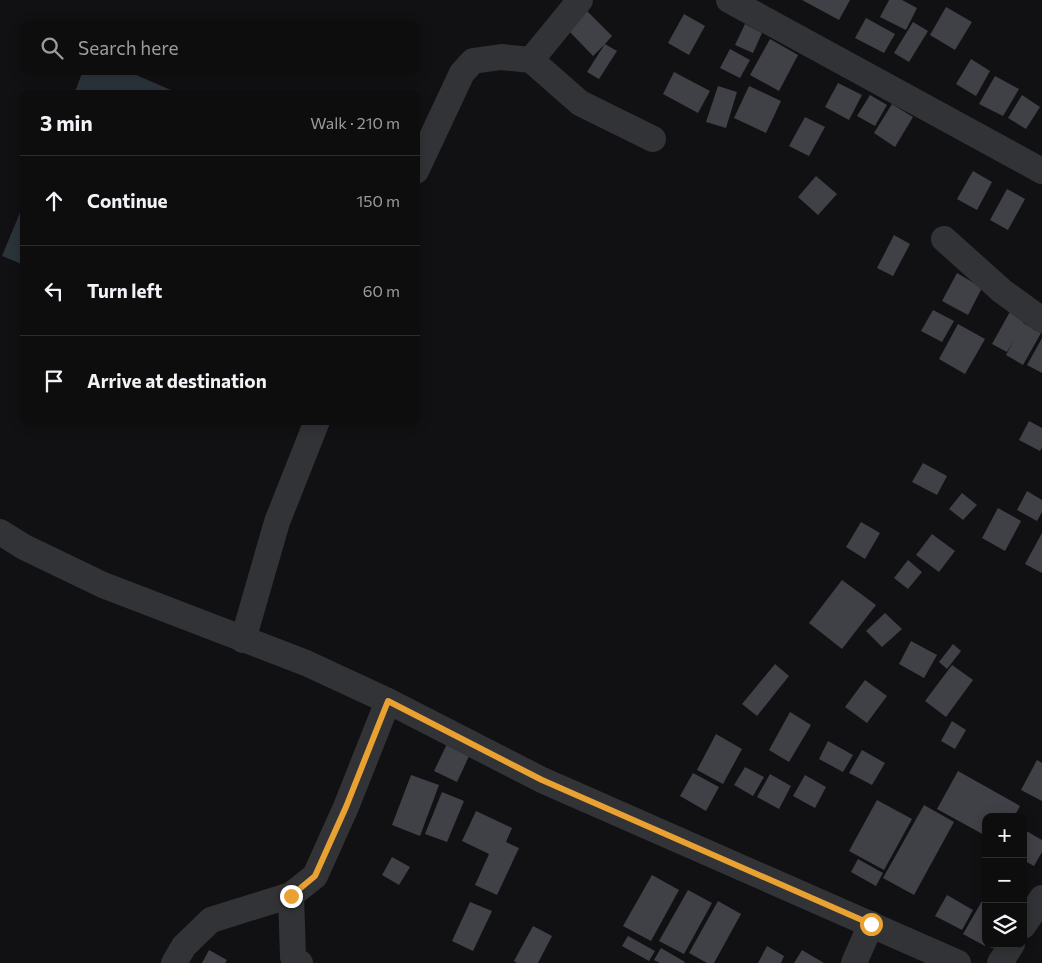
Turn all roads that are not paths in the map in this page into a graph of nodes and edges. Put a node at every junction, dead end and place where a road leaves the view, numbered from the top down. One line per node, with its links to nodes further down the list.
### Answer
1 (580, 0): 3 (street)
2 (729, 0): 6 (street)
3 (531, 60): 4 (street); 5 (street)
4 (653, 139)
5 (420, 162)
6 (1042, 171)
7 (944, 239): 8 (street)
8 (1042, 320)
9 (315, 425): 11 (street)
10 (0, 532): 11 (street)
11 (243, 640): 12 (street)
12 (388, 701): 13 (street); 16 (street)
13 (291, 896): 18 (street); 19 (street)
14 (1042, 898): 15 (street)
15 (1027, 920)
16 (871, 924): 20 (street); 21 (street)
17 (1009, 948): 22 (street)
18 (174, 963)
19 (300, 963)
20 (854, 963)
21 (958, 963)
22 (1000, 963)

